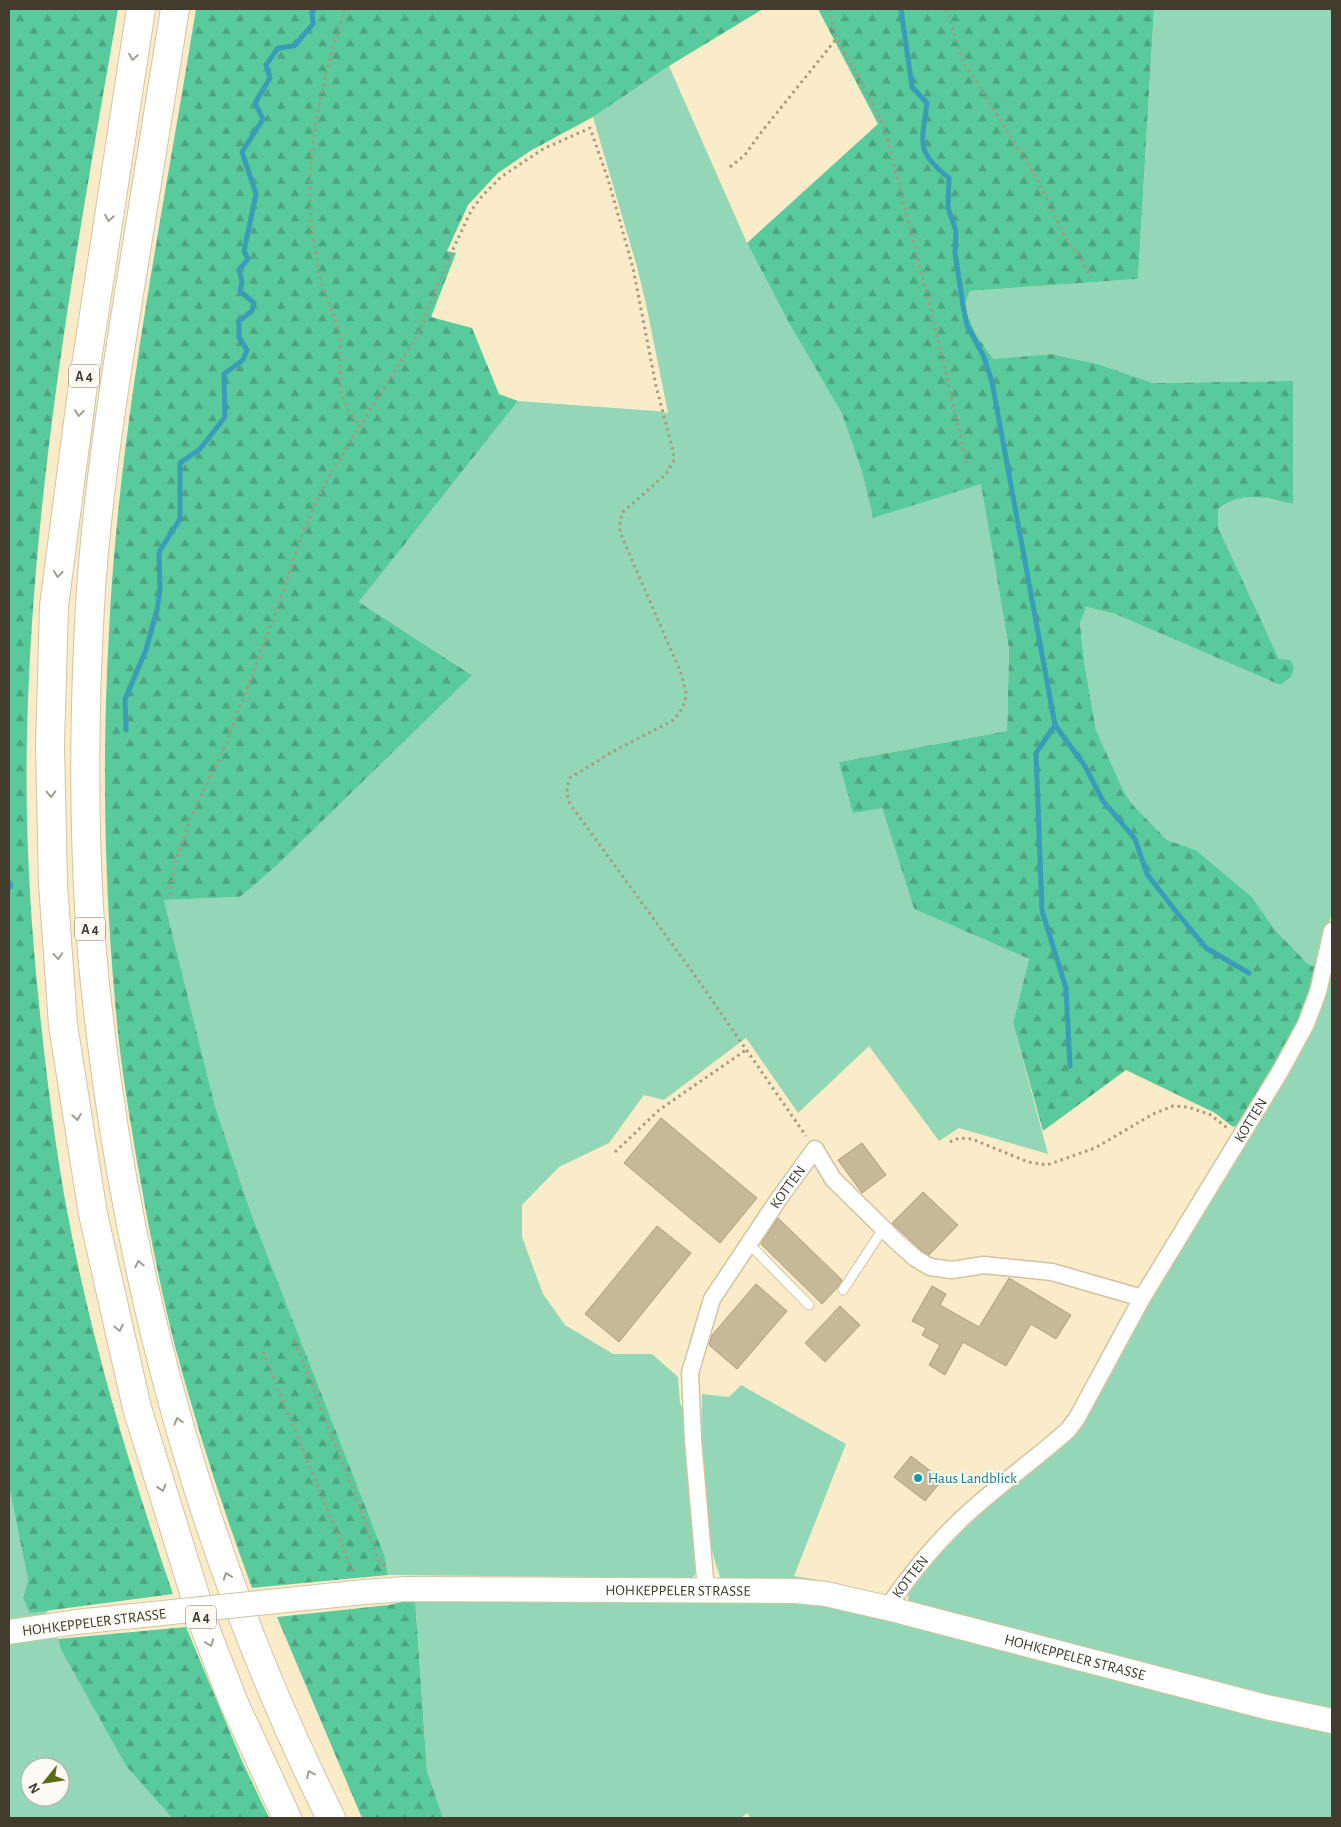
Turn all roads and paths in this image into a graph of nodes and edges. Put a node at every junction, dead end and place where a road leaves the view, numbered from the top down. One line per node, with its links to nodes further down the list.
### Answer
1 (141, 9): 31 (highway, A 4, one-way to 31)
2 (176, 9): 32 (highway, A 4, one-way to 2)
3 (345, 9): 9 (path)
4 (830, 9): 6 (path)
5 (946, 9): 8 (path)
6 (838, 38): 7 (path); 10 (path)
7 (730, 167)
8 (1091, 277)
9 (360, 426): 11 (path); 13 (path)
10 (967, 464)
11 (170, 895)
12 (1332, 931): 14 (street, KOTTEN)
13 (746, 1050): 16 (path); 17 (path)
14 (1240, 1138): 15 (path); 21 (street, KOTTEN)
15 (950, 1142)
16 (815, 1149): 18 (street, KOTTEN); 19 (street, KOTTEN)
17 (615, 1152)
18 (883, 1228): 20 (lane); 21 (street, KOTTEN)
19 (749, 1244): 22 (lane); 27 (street, KOTTEN)
20 (843, 1290)
21 (1142, 1298): 28 (street, KOTTEN)
22 (810, 1306)
23 (295, 1341): 25 (path)
24 (263, 1352): 26 (path)
25 (387, 1569)
26 (360, 1587): 27 (street, HOHKEPPELER STRASSE); 29 (street, HOHKEPPELER STRASSE, bridge)
27 (706, 1590): 28 (street, HOHKEPPELER STRASSE)
28 (887, 1608): 30 (street, HOHKEPPELER STRASSE)
29 (9, 1632)
30 (1332, 1721)
31 (286, 1818)
32 (331, 1818)

